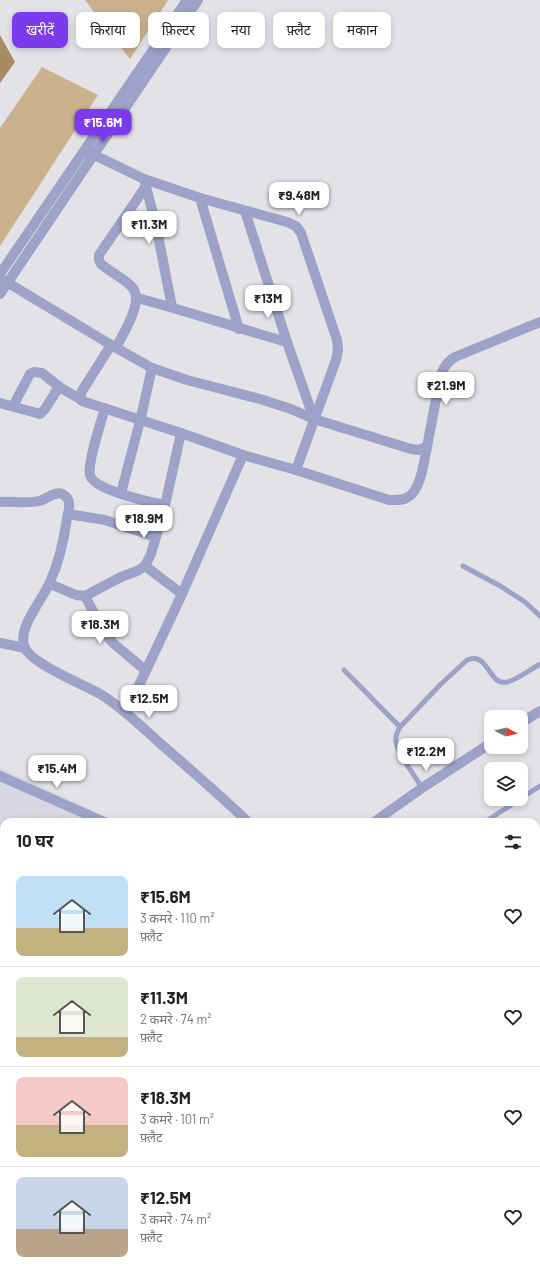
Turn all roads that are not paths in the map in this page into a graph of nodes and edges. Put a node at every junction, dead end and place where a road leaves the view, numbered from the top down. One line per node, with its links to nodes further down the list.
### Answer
1 (187, 0): 3 (street)
2 (198, 0): 3 (street)
3 (89, 153): 4 (street); 7 (street); 8 (street)
4 (145, 183): 5 (street); 10 (street); 11 (street)
5 (200, 198): 6 (street); 13 (street)
6 (245, 211): 14 (street); 22 (street)
7 (0, 274)
8 (4, 281): 9 (street); 15 (street)
9 (0, 294)
10 (137, 298): 11 (street); 15 (street)
11 (172, 307): 13 (street)
12 (540, 322): 25 (street)
13 (238, 329): 14 (street)
14 (287, 342): 22 (street)
15 (113, 347): 16 (street); 18 (street)
16 (152, 368): 22 (street); 23 (street)
17 (62, 388): 18 (street); 20 (street); 20 (street)
18 (80, 399): 21 (street)
19 (0, 403): 20 (street)
20 (13, 406)
21 (105, 408): 23 (street); 28 (street)
22 (314, 419): 25 (street); 27 (street)
23 (140, 421): 24 (street); 28 (street)
24 (181, 433): 26 (street); 30 (street)
25 (427, 447): 27 (street)
26 (244, 455): 27 (street); 36 (street)
27 (296, 470)
28 (121, 493): 30 (street)
29 (0, 502): 31 (street)
30 (165, 505): 32 (street)
31 (68, 514): 32 (street); 35 (street)
32 (156, 537): 33 (street)
33 (145, 566): 36 (street); 37 (street)
34 (463, 566): 38 (lane)
35 (50, 584): 37 (street); 40 (street)
36 (182, 594): 42 (street)
37 (85, 596): 42 (street)
38 (540, 616)
39 (0, 643): 40 (street)
40 (25, 648): 45 (street)
41 (540, 664): 47 (lane)
42 (145, 670): 45 (street)
43 (344, 670): 47 (lane)
44 (540, 711): 46 (street)
45 (126, 713): 55 (street)
46 (528, 719)
47 (400, 727): 51 (lane)
48 (484, 748): 51 (street)
49 (0, 776): 54 (street)
50 (540, 786): 52 (lane)
51 (422, 788): 56 (street)
52 (528, 794)
53 (510, 806): 57 (lane)
54 (95, 818)
55 (244, 818)
56 (380, 818)
57 (491, 818)

